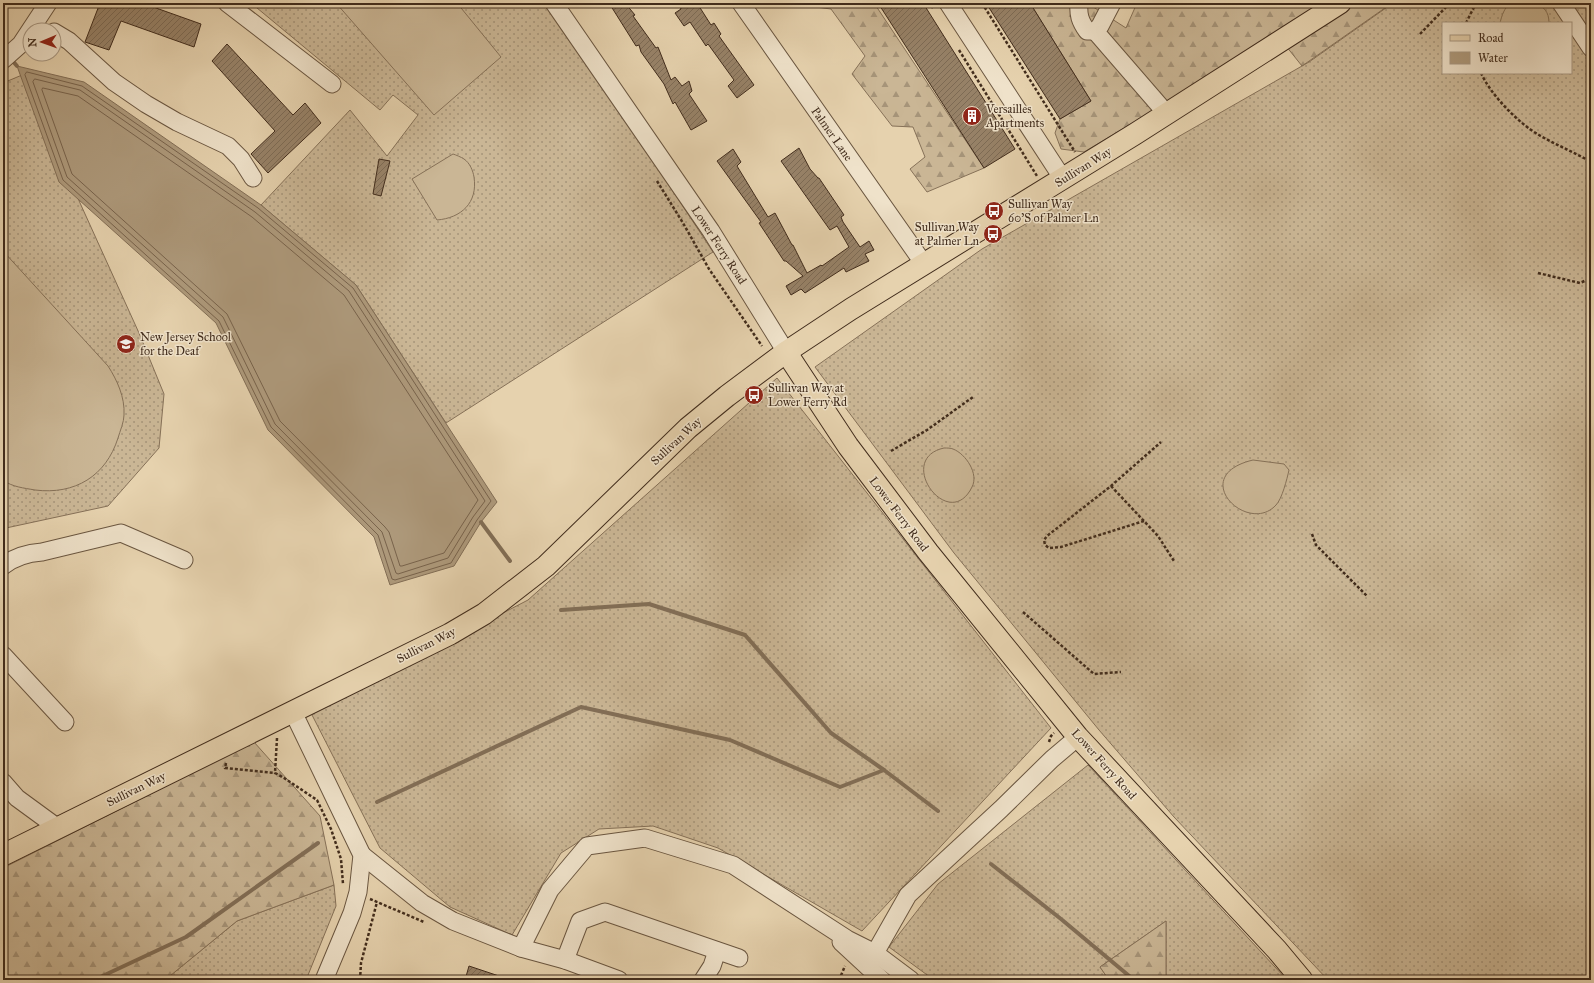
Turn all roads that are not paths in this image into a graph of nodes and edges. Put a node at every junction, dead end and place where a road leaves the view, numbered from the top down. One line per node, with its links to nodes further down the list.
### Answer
1 (227, 3): 15 (street)
2 (554, 3): 20 (street, Lower Ferry Road)
3 (741, 3): 19 (street, Palmer Lane)
4 (1079, 3): 11 (street)
5 (1340, 3): 16 (main road, Sullivan Way)
6 (1561, 3): 13 (street)
7 (941, 6): 18 (street)
8 (40, 9): 10 (street); 14 (street)
9 (1109, 9): 11 (street)
10 (47, 22)
11 (1095, 31): 16 (street)
12 (62, 37): 17 (street)
13 (1591, 48)
14 (3, 60)
15 (332, 84)
16 (1166, 113): 18 (main road, Sullivan Way)
17 (253, 178)
18 (1063, 179): 19 (main road, Sullivan Way)
19 (924, 264): 20 (main road, Sullivan Way)
20 (786, 352): 24 (main road, Sullivan Way); 26 (main road, Lower Ferry Road)
21 (184, 560): 22 (street)
22 (3, 566)
23 (3, 655): 25 (street)
24 (293, 712): 28 (main road, Sullivan Way); 30 (street)
25 (65, 722)
26 (1078, 737): 34 (street); 42 (main road, Lower Ferry Road)
27 (3, 782): 28 (street)
28 (58, 828): 29 (main road, Sullivan Way)
29 (3, 855)
30 (362, 855): 32 (street); 37 (street)
31 (818, 920): 32 (street); 34 (street); 40 (street)
32 (521, 948): 36 (street)
33 (717, 950): 35 (street); 36 (street); 39 (street)
34 (874, 953): 41 (street)
35 (739, 958)
36 (565, 960): 38 (street)
37 (324, 980)
38 (619, 980)
39 (703, 980)
40 (882, 980)
41 (911, 980)
42 (1302, 980)

